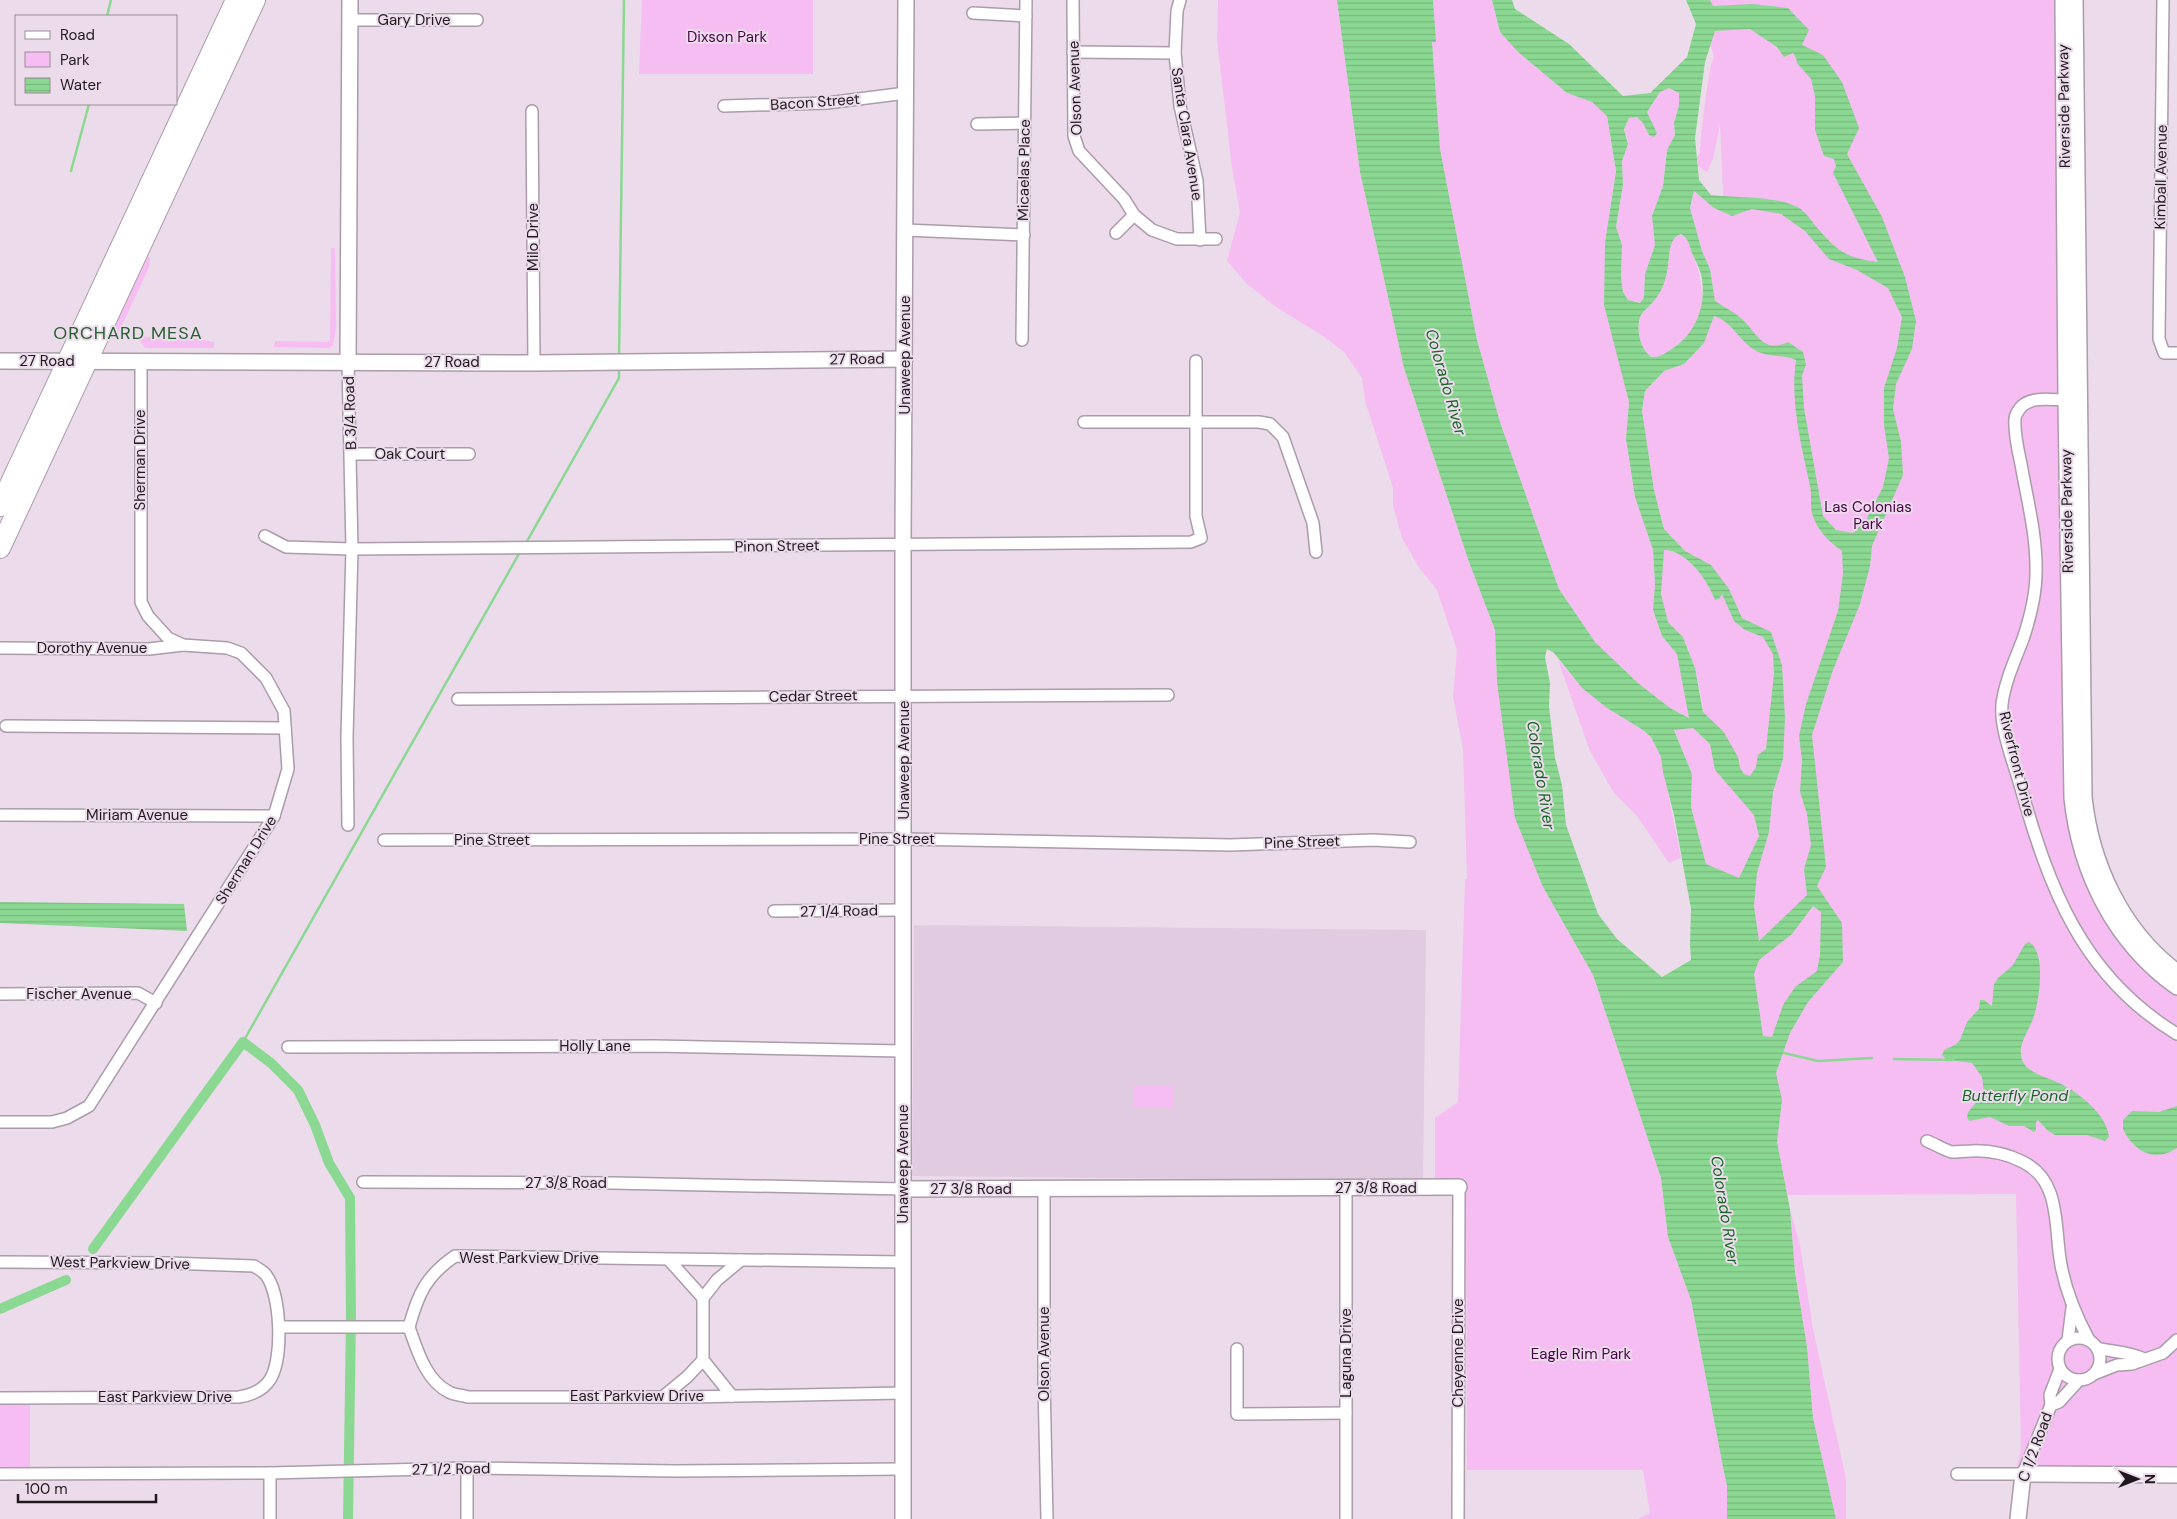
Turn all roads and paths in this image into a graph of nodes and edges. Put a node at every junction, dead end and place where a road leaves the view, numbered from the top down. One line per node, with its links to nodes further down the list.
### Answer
1 (236, 0): 32 (highway)
2 (255, 0): 32 (highway)
3 (350, 0): 13 (main road, B 3/4 Road)
4 (906, 0): 17 (main road, Unaweep Avenue)
5 (1026, 0): 12 (street, Micaelas Place)
6 (1073, 0): 15 (street, Olson Avenue)
7 (1180, 0): 16 (street, Santa Clara Avenue)
8 (2062, 0): 37 (main road, Riverside Parkway)
9 (2075, 0): 63 (main road, Riverside Parkway)
10 (2163, 0): 29 (street, Kimball Avenue)
11 (974, 13): 12 (street)
12 (1026, 16): 21 (street, Micaelas Place)
13 (350, 20): 14 (street, Gary Drive); 35 (main road, B 3/4 Road)
14 (477, 20)
15 (1073, 52): 16 (street); 22 (street, Olson Avenue)
16 (1175, 53): 27 (street, Santa Clara Avenue)
17 (906, 93): 18 (street, Bacon Street); 23 (main road, Unaweep Avenue)
18 (724, 106)
19 (532, 111): 36 (street, Milo Drive)
20 (977, 124): 21 (street)
21 (1025, 124): 25 (street, Micaelas Place)
22 (1134, 215): 24 (street); 27 (street, Olson Avenue)
23 (905, 230): 25 (street); 30 (main road, Unaweep Avenue)
24 (1116, 233)
25 (1024, 235): 28 (street, Micaelas Place)
26 (1216, 239): 27 (street, Olson Avenue)
27 (1200, 240)
28 (1022, 340)
29 (2177, 353)
30 (905, 359): 36 (main road, 27 Road); 44 (main road, Unaweep Avenue)
31 (0, 361): 32 (main road, 27 Road)
32 (77, 361): 33 (main road, 27 Road); 42 (highway); 45 (highway)
33 (141, 361): 35 (main road, 27 Road); 48 (street, Sherman Drive)
34 (1196, 361): 39 (street)
35 (348, 362): 36 (main road, 27 Road); 40 (street, B 3/4 Road)
36 (534, 363)
37 (2066, 400): 64 (main road, Riverside Parkway); 67 (street, Riverfront Drive)
38 (1084, 422): 39 (street)
39 (1196, 422): 44 (street, Pinon Street); 47 (street)
40 (351, 454): 41 (street, Oak Court); 46 (street, B 3/4 Road)
41 (469, 454)
42 (0, 506)
43 (265, 536): 46 (street, Pinon Street)
44 (903, 543): 46 (street, Pinon Street); 51 (main road, Unaweep Avenue)
45 (0, 548)
46 (352, 549): 57 (street, B 3/4 Road)
47 (1316, 552)
48 (183, 645): 49 (street, Dorothy Avenue); 54 (street, Sherman Drive)
49 (0, 648)
50 (1168, 695): 51 (street, Cedar Street)
51 (904, 696): 52 (street, Cedar Street); 58 (main road, Unaweep Avenue)
52 (458, 700)
53 (6, 726): 54 (street)
54 (285, 728): 56 (street, Sherman Drive)
55 (0, 814): 56 (street, Miriam Avenue)
56 (274, 816): 66 (street, Sherman Drive)
57 (348, 825)
58 (904, 839): 59 (street, Pine Street); 60 (street, Pine Street); 61 (main road, Unaweep Avenue)
59 (384, 840)
60 (1410, 842)
61 (903, 910): 62 (street, 27 1/4 Road); 69 (main road, Unaweep Avenue)
62 (774, 911)
63 (2177, 972)
64 (2177, 987)
65 (0, 994): 66 (street, Fischer Avenue)
66 (156, 1003): 70 (street, Sherman Drive)
67 (2177, 1034)
68 (288, 1047): 69 (street, Holly Lane)
69 (902, 1051): 76 (main road, Unaweep Avenue)
70 (0, 1122)
71 (1927, 1140): 82 (street)
72 (363, 1182): 76 (street, 27 3/8 Road)
73 (1044, 1188): 74 (main road, 27 3/8 Road); 76 (main road, 27 3/8 Road); 110 (street, Olson Avenue)
74 (1346, 1188): 75 (main road, 27 3/8 Road); 99 (street, Laguna Drive)
75 (1459, 1188): 112 (street, Cheyenne Drive)
76 (903, 1189): 80 (main road, Unaweep Avenue)
77 (669, 1260): 78 (street, West Parkview Drive); 81 (street); 84 (street, West Parkview Drive)
78 (741, 1260): 80 (street, West Parkview Drive); 81 (street)
79 (0, 1262): 83 (street, West Parkview Drive)
80 (904, 1262): 94 (main road, Unaweep Avenue)
81 (702, 1298): 90 (street)
82 (2072, 1308): 85 (street); 87 (street)
83 (279, 1327): 84 (street); 97 (street, East Parkview Drive)
84 (409, 1327): 95 (street, East Parkview Drive)
85 (2068, 1340): 87 (street); 91 (street)
86 (2177, 1340): 89 (street)
87 (2093, 1344): 89 (street); 92 (street)
88 (1237, 1349): 99 (street)
89 (2144, 1359): 92 (street)
90 (703, 1360): 95 (street); 96 (street)
91 (2060, 1370): 93 (street); 98 (street, C 1/2 Road)
92 (2094, 1374): 93 (street)
93 (2079, 1380): 98 (street, C 1/2 Road)
94 (903, 1393): 96 (street, East Parkview Drive); 101 (main road, Unaweep Avenue)
95 (664, 1396): 96 (street, East Parkview Drive)
96 (732, 1396)
97 (0, 1398)
98 (2051, 1405): 105 (street, C 1/2 Road)
99 (1346, 1413): 111 (street, Laguna Drive)
100 (467, 1468): 101 (street, 27 1/2 Road); 102 (street, 27 1/2 Road); 108 (street)
101 (903, 1469): 109 (main road, Unaweep Avenue)
102 (270, 1473): 103 (street, 27 1/2 Road); 107 (street)
103 (0, 1474)
104 (1956, 1474): 105 (street)
105 (2023, 1474): 106 (main road); 113 (main road, C 1/2 Road)
106 (2177, 1474)
107 (270, 1519)
108 (467, 1519)
109 (903, 1519)
110 (1047, 1519)
111 (1346, 1519)
112 (1458, 1519)
113 (2018, 1519)

